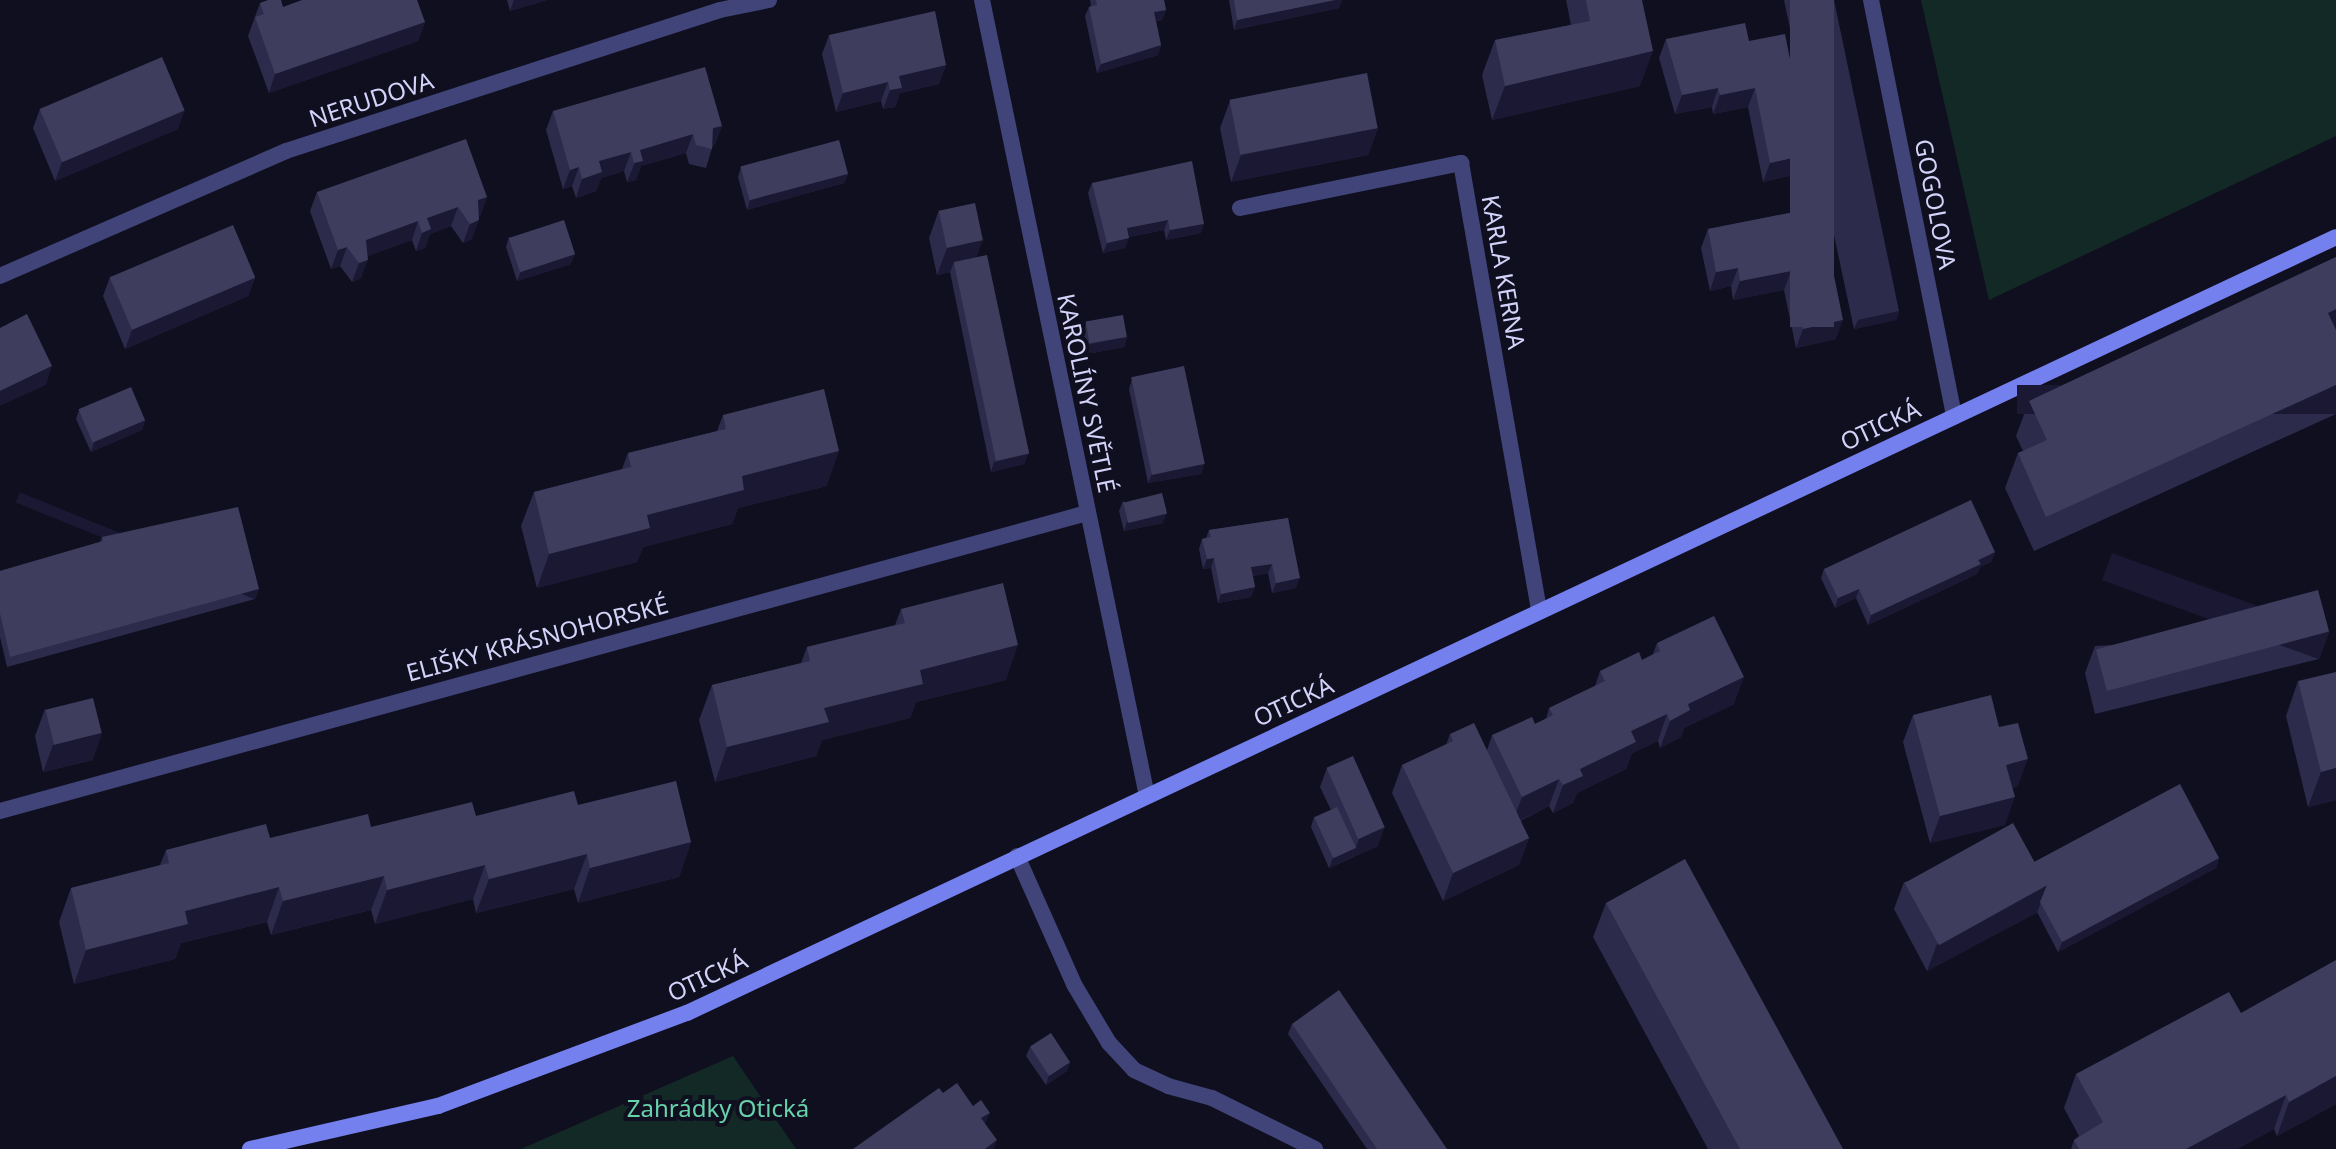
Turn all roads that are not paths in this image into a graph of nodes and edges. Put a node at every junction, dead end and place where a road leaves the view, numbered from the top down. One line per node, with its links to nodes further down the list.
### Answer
1 (769, 0): 6 (street, NERUDOVA)
2 (982, 0): 8 (street, KAROLÍNY SVĚTLÉ)
3 (1871, 0): 7 (street, GOGOLOVA)
4 (1240, 208): 9 (street, KARLA KERNA)
5 (2336, 237): 7 (street, OTICKÁ)
6 (0, 276)
7 (1954, 417): 9 (street, OTICKÁ)
8 (1087, 513): 10 (street, KAROLÍNY SVĚTLÉ); 11 (street, ELIŠKY KRÁSNOHORSKÉ)
9 (1539, 611): 10 (street, OTICKÁ)
10 (1147, 796): 12 (street, OTICKÁ)
11 (0, 811)
12 (1017, 856): 13 (street, OTICKÁ); 14 (street)
13 (250, 1149)
14 (1315, 1149)

